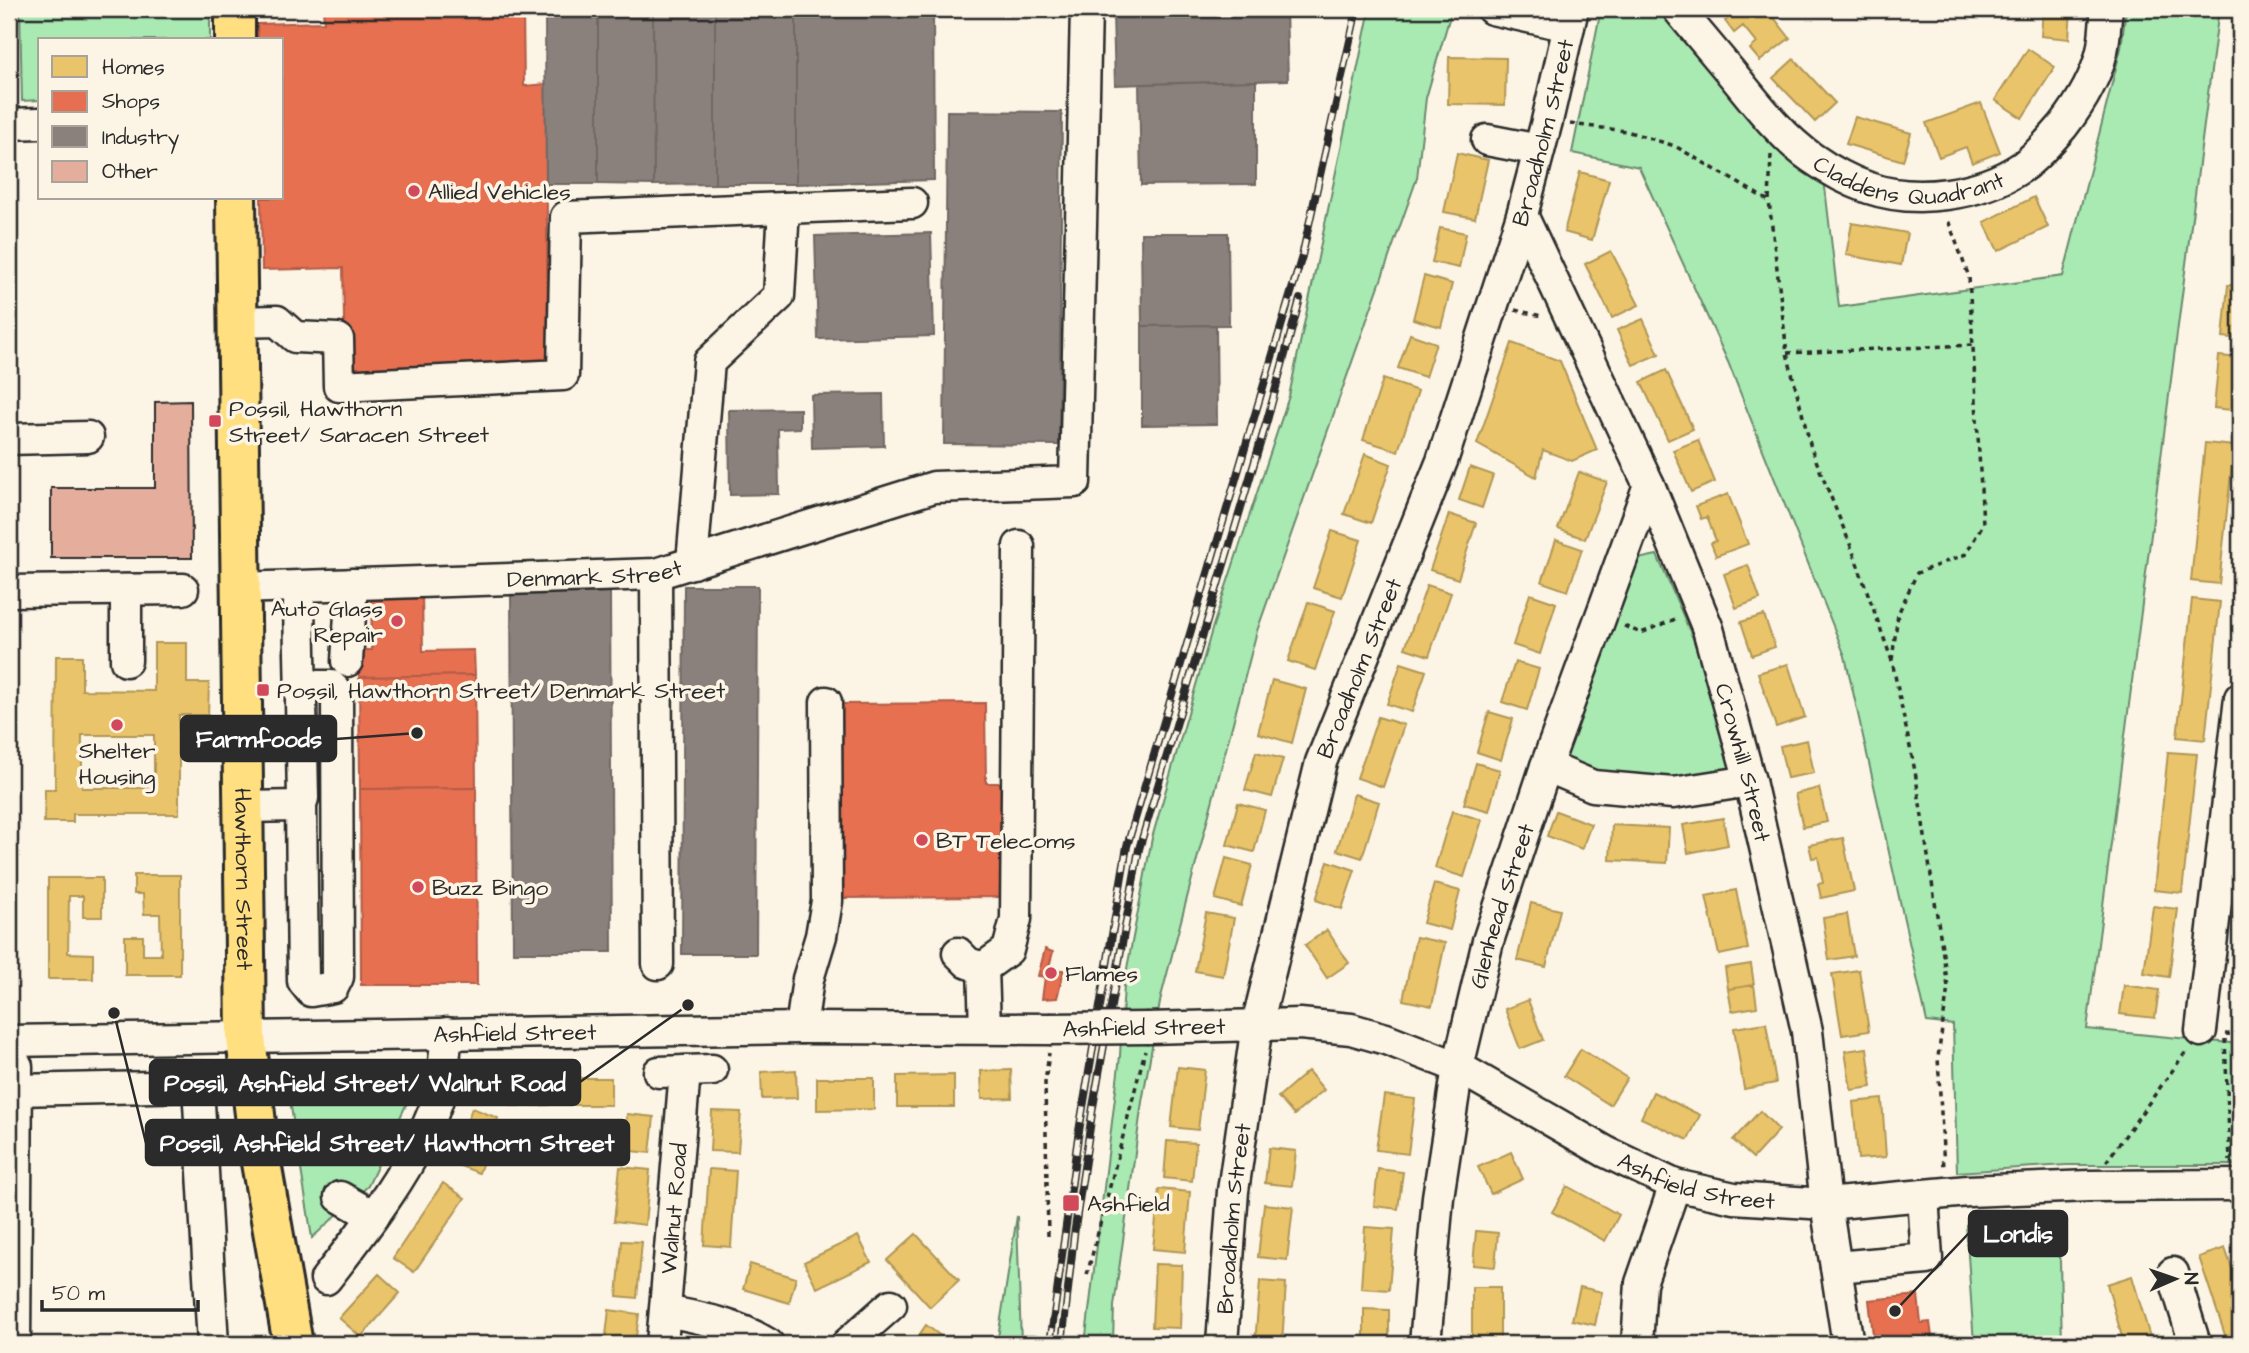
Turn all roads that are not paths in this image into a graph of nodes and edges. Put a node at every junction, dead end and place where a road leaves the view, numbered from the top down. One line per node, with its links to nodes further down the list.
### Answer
1 (235, 9): 7 (main road)
2 (1086, 9): 21 (street, Denmark Street)
3 (1492, 9): 6 (street)
4 (1678, 9): 5 (street, Claddens Quadrant)
5 (2107, 9)
6 (1571, 18): 11 (street, Broadholm Street)
7 (235, 38)
8 (38, 123): 9 (street)
9 (9, 124)
10 (1487, 140): 11 (street)
11 (1539, 150): 15 (street, Broadholm Street)
12 (236, 200): 16 (main road, Hawthorn Street)
13 (912, 203): 14 (street)
14 (784, 208): 16 (street); 21 (street)
15 (1522, 215): 19 (street, Crowhill Street); 39 (street, Broadholm Street)
16 (238, 322): 24 (main road, Hawthorn Street)
17 (88, 437): 18 (street)
18 (9, 439)
19 (1649, 485): 34 (street, Glenhead Street); 35 (street, Crowhill Street)
20 (1019, 546): 41 (street)
21 (692, 563): 22 (street, Denmark Street)
22 (656, 574): 23 (street, Denmark Street); 38 (street)
23 (352, 584): 24 (street, Denmark Street); 30 (street)
24 (241, 588): 37 (main road, Hawthorn Street)
25 (183, 589): 26 (street)
26 (126, 590): 27 (street); 29 (street)
27 (9, 591)
28 (299, 604): 31 (street)
29 (126, 661)
30 (347, 661)
31 (301, 687): 36 (street); 36 (street)
32 (2240, 698): 42 (street)
33 (827, 702): 40 (street)
34 (1546, 766): 35 (street); 47 (street, Glenhead Street)
35 (1750, 781): 54 (street, Crowhill Street)
36 (301, 804): 37 (street)
37 (244, 807): 44 (main road, Hawthorn Street)
38 (658, 964)
39 (1257, 1025): 41 (street, Ashfield Street, bridge); 47 (street, Ashfield Street); 67 (street, Broadholm Street)
40 (801, 1028): 41 (street, Ashfield Street); 43 (street, Ashfield Street)
41 (985, 1028)
42 (2213, 1032)
43 (447, 1033): 44 (street, Ashfield Street); 55 (street)
44 (246, 1038): 45 (street, Ashfield Street); 63 (main road, Hawthorn Street)
45 (9, 1041)
46 (9, 1054): 49 (street)
47 (1458, 1068): 51 (street, Ashfield Street); 68 (street, Glenhead Street)
48 (685, 1071): 60 (street, Walnut Road)
49 (16, 1090): 61 (street); 62 (street)
50 (2235, 1184): 52 (street, Ashfield Street)
51 (1675, 1185): 54 (street, Ashfield Street); 69 (street)
52 (1946, 1193): 54 (street, Ashfield Street); 56 (street)
53 (340, 1197): 55 (street)
54 (1826, 1204): 56 (street, Crowhill Street)
55 (373, 1216): 58 (street)
56 (1836, 1267): 70 (street, Crowhill Street)
57 (2173, 1273): 71 (street)
58 (326, 1279)
59 (891, 1305): 66 (street)
60 (665, 1311): 64 (street, Walnut Road); 65 (street)
61 (15, 1344)
62 (213, 1344)
63 (293, 1344)
64 (662, 1344)
65 (768, 1344)
66 (847, 1344)
67 (1222, 1344)
68 (1425, 1344)
69 (1637, 1344)
70 (1848, 1344)
71 (2195, 1344)

